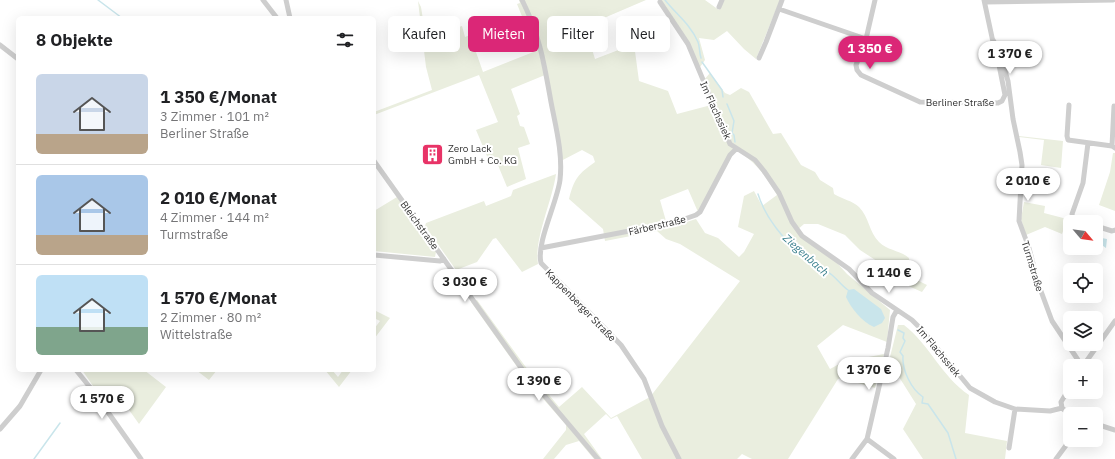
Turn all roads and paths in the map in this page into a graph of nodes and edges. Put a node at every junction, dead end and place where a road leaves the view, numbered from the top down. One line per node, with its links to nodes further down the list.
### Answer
1 (263, 0): 12 (street)
2 (286, 0): 13 (street)
3 (522, 0): 29 (street, Kappenberger Straße)
4 (722, 0): 10 (street)
5 (782, 0): 11 (street)
6 (874, 0): 14 (street, Berliner Straße)
7 (1113, 0): 8 (street)
8 (985, 1): 15 (street, Turmstraße)
9 (660, 2): 24 (street, Im Flachssiek)
10 (719, 7)
11 (778, 9): 14 (street); 18 (street)
12 (275, 16)
13 (290, 16)
14 (866, 39): 19 (street, Berliner Straße)
15 (993, 40): 19 (street, Turmstraße); 34 (street, Turmstraße)
16 (0, 45): 17 (street)
17 (16, 57)
18 (759, 58)
19 (1000, 102)
20 (1069, 105): 22 (street)
21 (1114, 106): 23 (street)
22 (1088, 143): 23 (street); 26 (street)
23 (1113, 147)
24 (736, 150): 29 (street, Färberstraße); 32 (street, Im Flachssiek)
25 (376, 164): 31 (street, Bleichstraße)
26 (1072, 215)
27 (1103, 228): 28 (street)
28 (1115, 230)
29 (541, 248): 50 (street, Kappenberger Straße)
30 (376, 254): 31 (street)
31 (444, 259): 49 (street, Bleichstraße)
32 (897, 310): 40 (street, Im Flachssiek); 44 (street)
33 (1115, 321): 35 (street)
34 (1077, 359)
35 (1088, 359)
36 (40, 372): 42 (street)
37 (78, 372): 48 (street)
38 (1063, 399): 39 (street)
39 (1062, 408): 40 (street, Im Flachssiek)
40 (1015, 409): 46 (street)
41 (1103, 426): 43 (street)
42 (0, 429)
43 (1115, 430)
44 (867, 439): 51 (street); 52 (street)
45 (1065, 447): 47 (street)
46 (1009, 448)
47 (1057, 457): 53 (street)
48 (140, 459)
49 (598, 459)
50 (679, 459)
51 (852, 459)
52 (894, 459)
53 (1064, 459)

